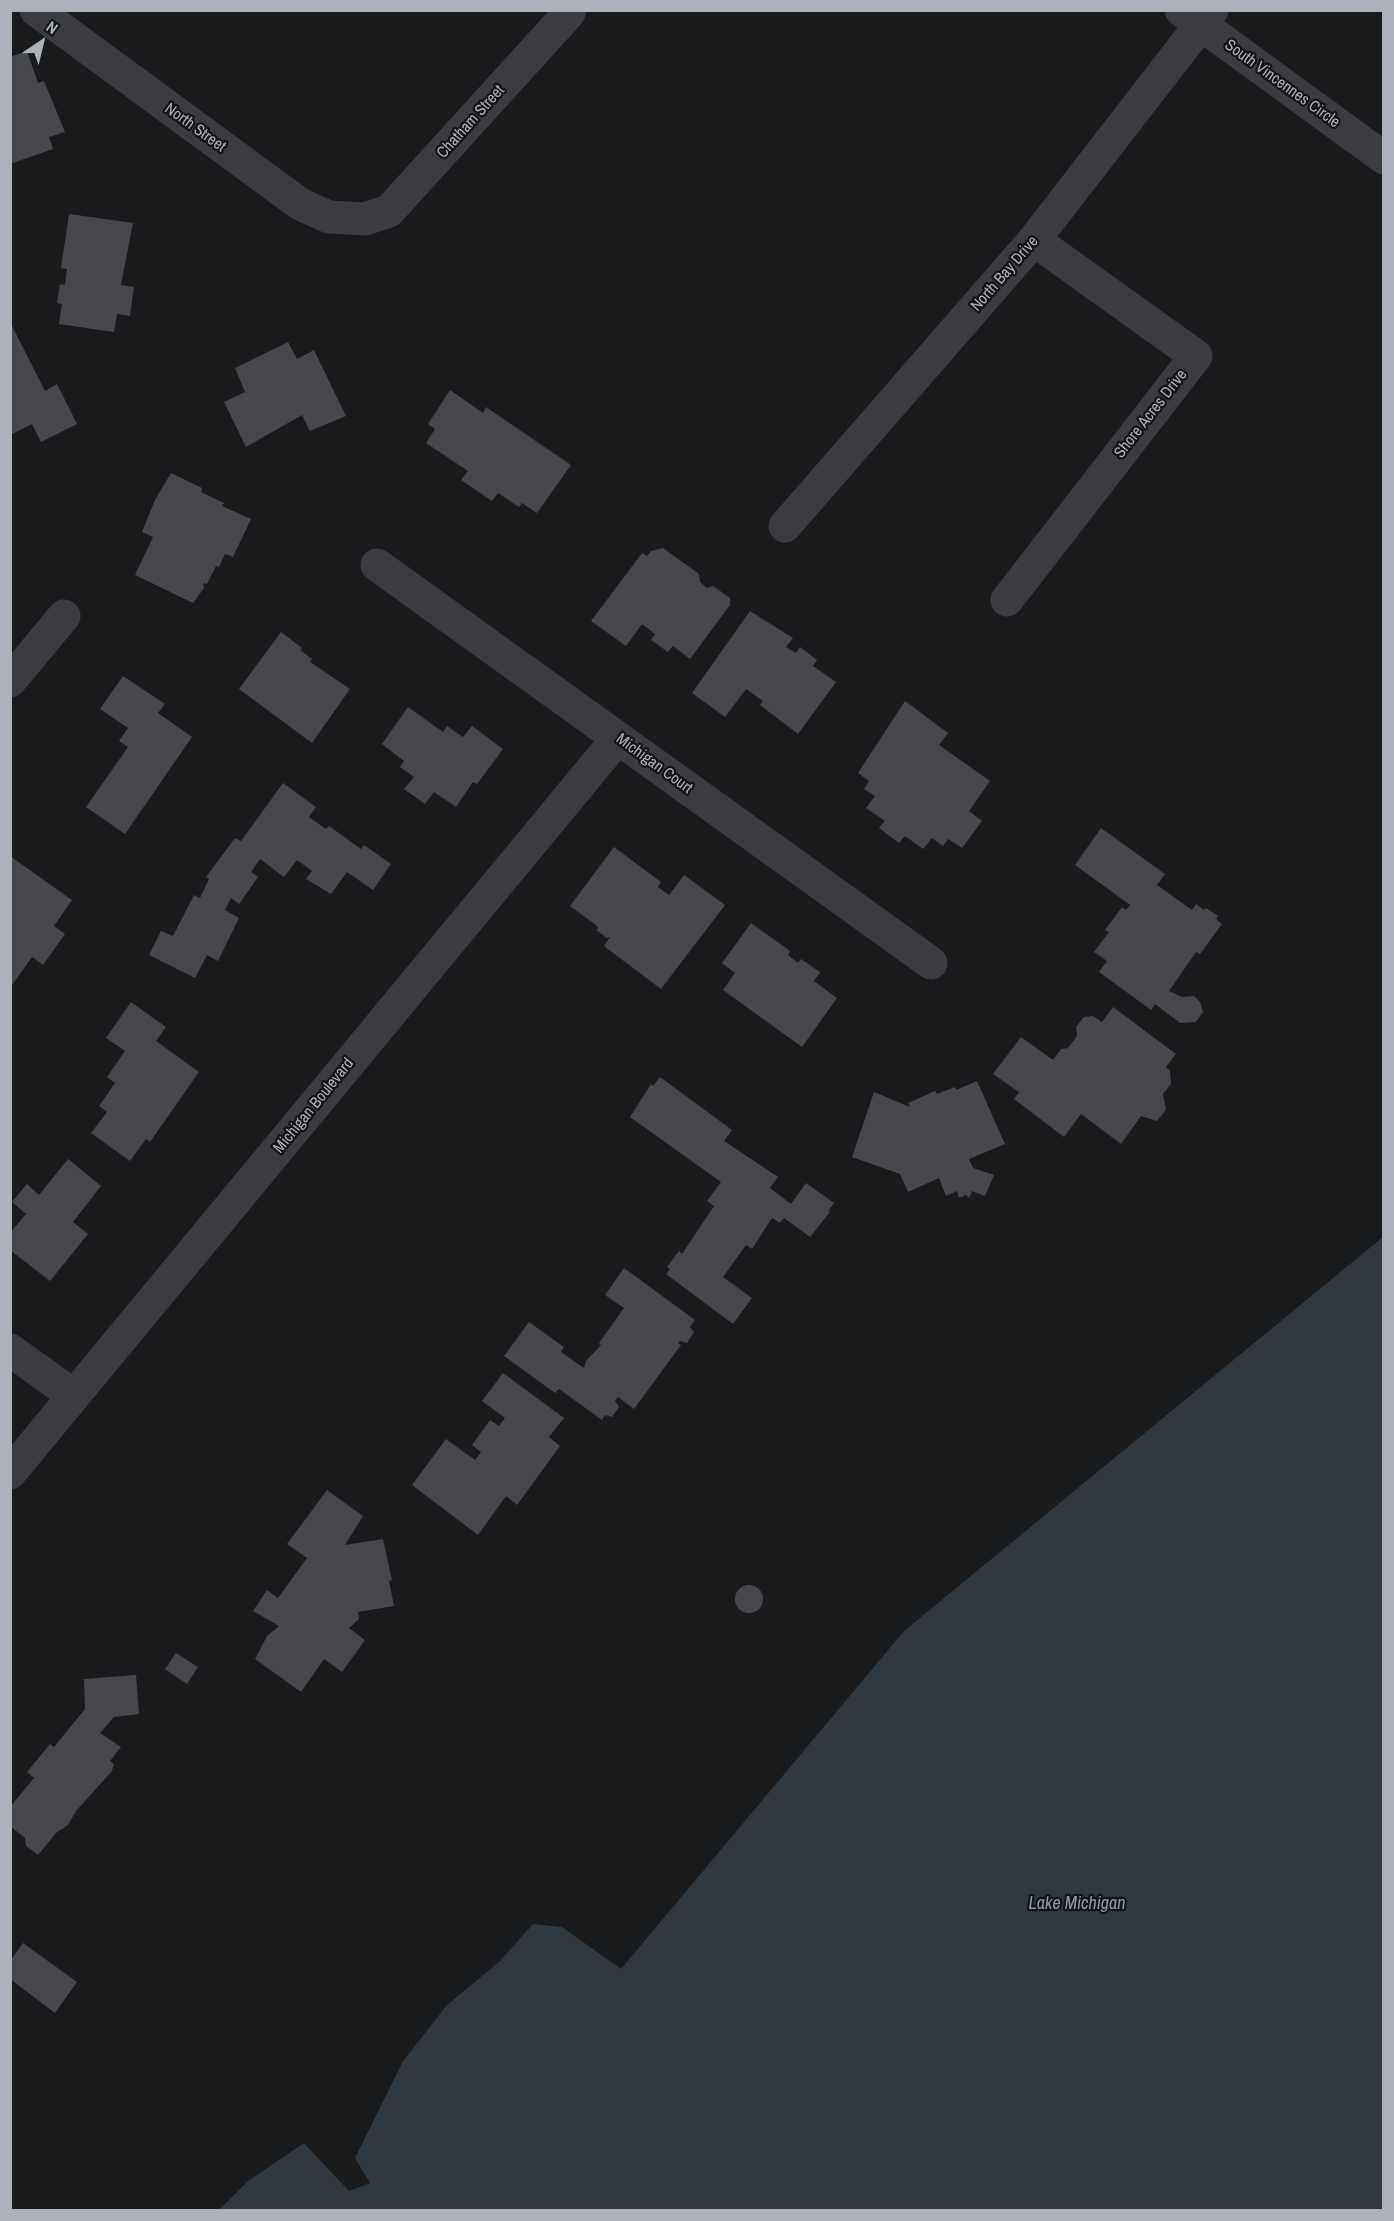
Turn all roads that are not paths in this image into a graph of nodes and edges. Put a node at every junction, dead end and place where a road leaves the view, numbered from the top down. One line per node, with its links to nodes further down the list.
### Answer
1 (36, 10): 5 (street, North Street)
2 (569, 13): 5 (street, Chatham Street)
3 (1197, 15): 4 (street, South Vincennes Circle); 6 (street, North Bay Drive)
4 (1383, 158)
5 (365, 219)
6 (1035, 240): 7 (street, North Bay Drive); 9 (street, Shore Acres Drive)
7 (785, 526)
8 (377, 564): 12 (street, Michigan Court)
9 (1007, 600)
10 (64, 616): 11 (street)
11 (10, 681)
12 (618, 738): 13 (street, Michigan Court); 15 (street, Michigan Boulevard)
13 (931, 963)
14 (10, 1350): 15 (street)
15 (74, 1396): 16 (street, Michigan Boulevard)
16 (10, 1473)

